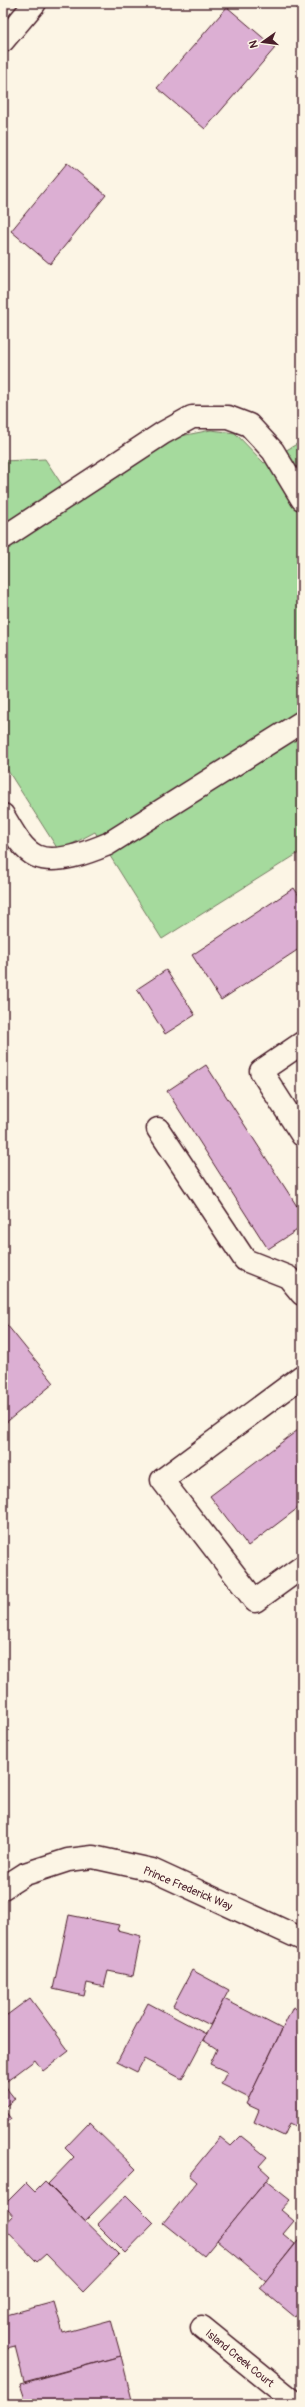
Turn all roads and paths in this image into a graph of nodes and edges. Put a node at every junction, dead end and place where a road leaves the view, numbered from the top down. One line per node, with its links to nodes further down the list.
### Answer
1 (35, 3): 2 (street)
2 (3, 41)
3 (302, 499): 4 (street)
4 (3, 538)
5 (302, 722): 6 (street)
6 (3, 815)
7 (302, 1043): 9 (street)
8 (158, 1129): 10 (street)
9 (302, 1135)
10 (295, 1271): 11 (street)
11 (302, 1294)
12 (302, 1376): 13 (street)
13 (302, 1567)
14 (3, 1888): 15 (street, Prince Frederick Way)
15 (302, 1938)
16 (202, 2328): 17 (street, Island Creek Court)
17 (297, 2404)

